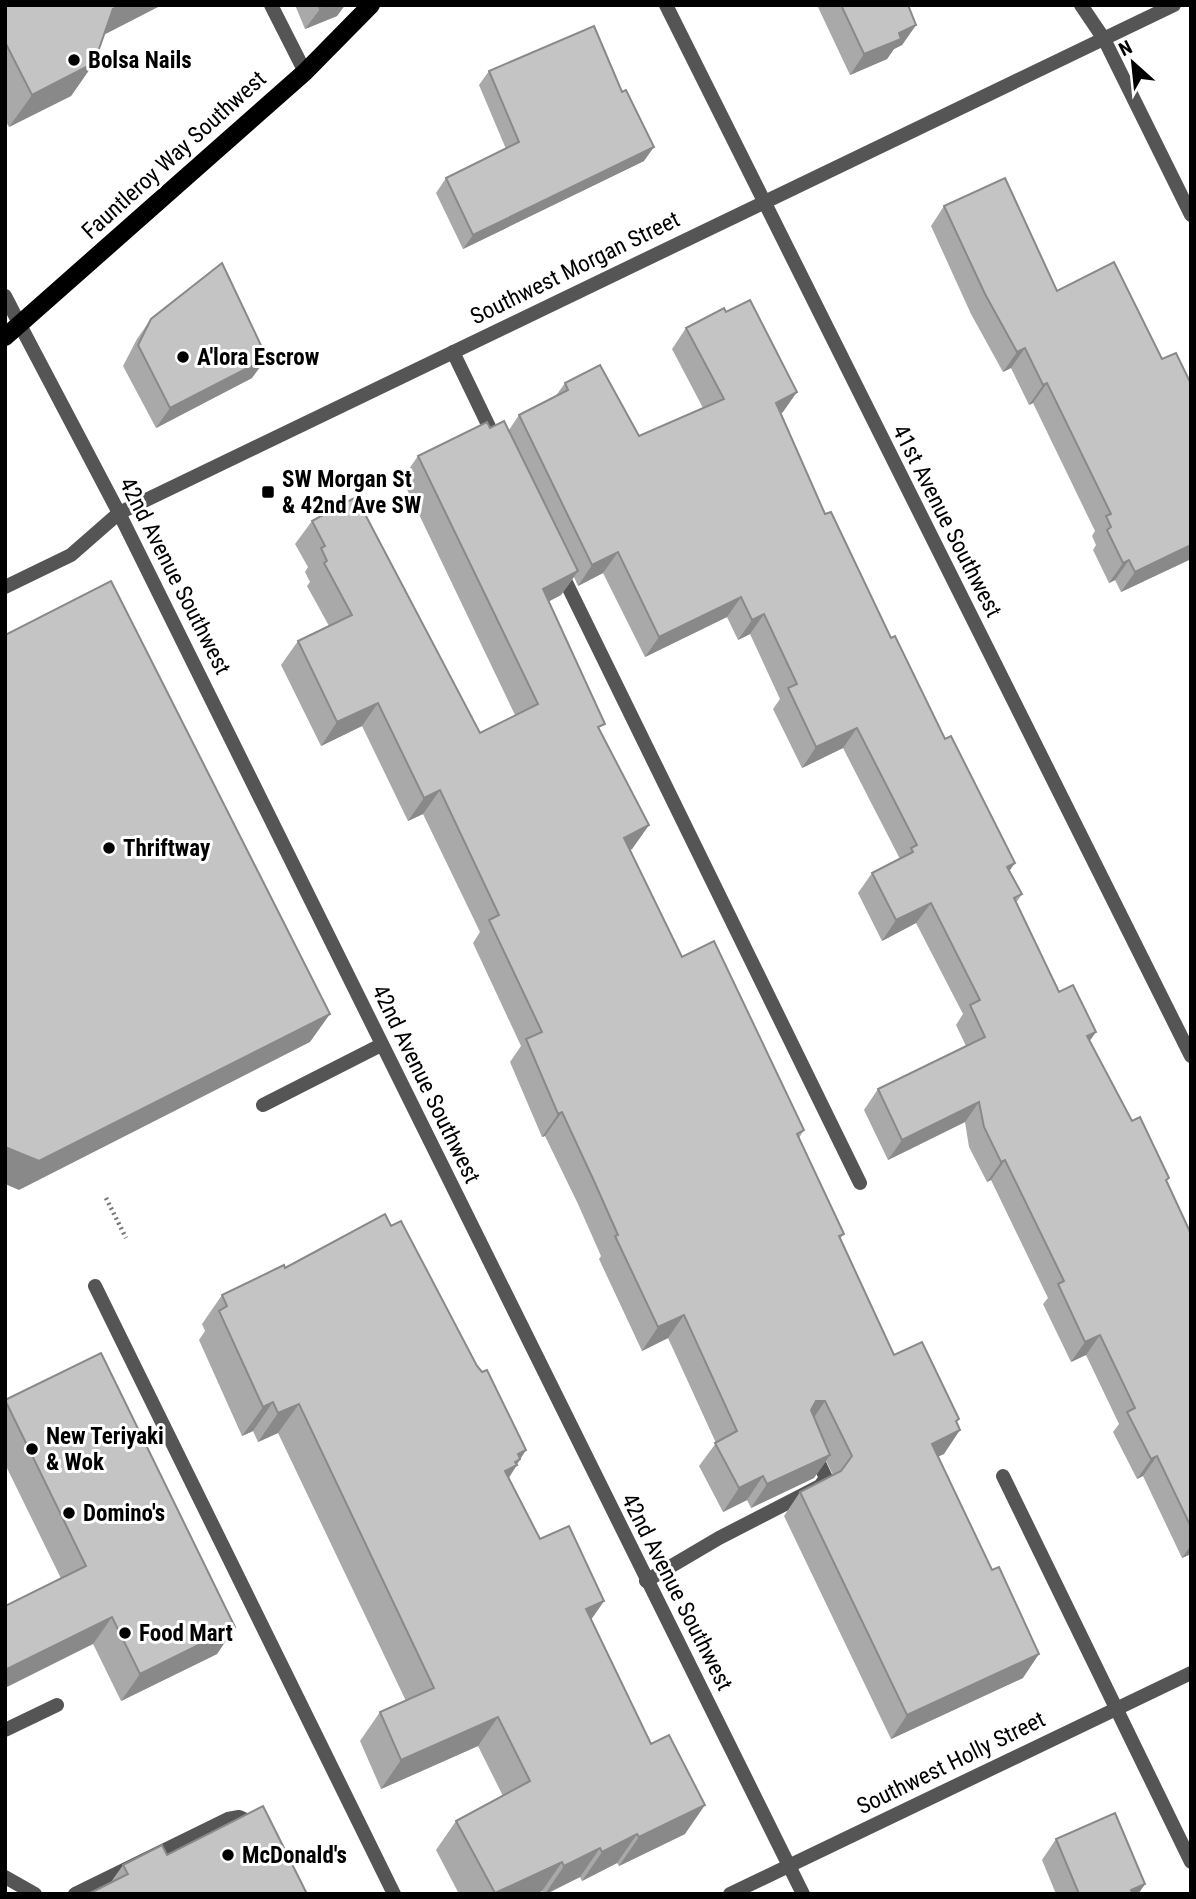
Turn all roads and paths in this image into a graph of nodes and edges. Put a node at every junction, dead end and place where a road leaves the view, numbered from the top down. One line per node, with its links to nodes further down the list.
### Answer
1 (271, 5): 7 (street)
2 (371, 5): 7 (main road, Fauntleroy Way Southwest)
3 (666, 5): 8 (street, 41st Avenue Southwest)
4 (1081, 5): 6 (street)
5 (1174, 5): 6 (street, Southwest Morgan Street)
6 (1104, 39): 8 (street, Southwest Morgan Street); 9 (street)
7 (305, 72): 11 (main road, Fauntleroy Way Southwest)
8 (762, 203): 13 (street, Southwest Morgan Street); 19 (street, 41st Avenue Southwest)
9 (1191, 215)
10 (5, 296): 11 (street, 42nd Avenue Southwest)
11 (20, 325): 12 (main road, Fauntleroy Way Southwest); 15 (street, 42nd Avenue Southwest)
12 (5, 337)
13 (453, 352): 14 (street); 15 (street, Southwest Morgan Street)
14 (503, 454)
15 (118, 513): 17 (street, Southwest Morgan Street); 18 (street, 42nd Avenue Southwest)
16 (552, 555): 21 (street)
17 (5, 587)
18 (381, 1045): 20 (street); 27 (street, 42nd Avenue Southwest)
19 (1191, 1055)
20 (263, 1105)
21 (860, 1183)
22 (106, 1198): 23 (path)
23 (126, 1237)
24 (95, 1286): 38 (street)
25 (809, 1444): 27 (street)
26 (1003, 1476): 30 (street)
27 (646, 1581): 34 (street, 42nd Avenue Southwest)
28 (1191, 1673): 30 (street, Southwest Holly Street)
29 (57, 1705): 31 (street)
30 (1114, 1709): 33 (street); 34 (street, Southwest Holly Street)
31 (5, 1730)
32 (266, 1839): 37 (street)
33 (1191, 1862)
34 (789, 1866): 39 (street, Southwest Holly Street); 40 (street, 42nd Avenue Southwest)
35 (5, 1877): 36 (street)
36 (35, 1894)
37 (75, 1894)
38 (394, 1894)
39 (730, 1894)
40 (803, 1894)

